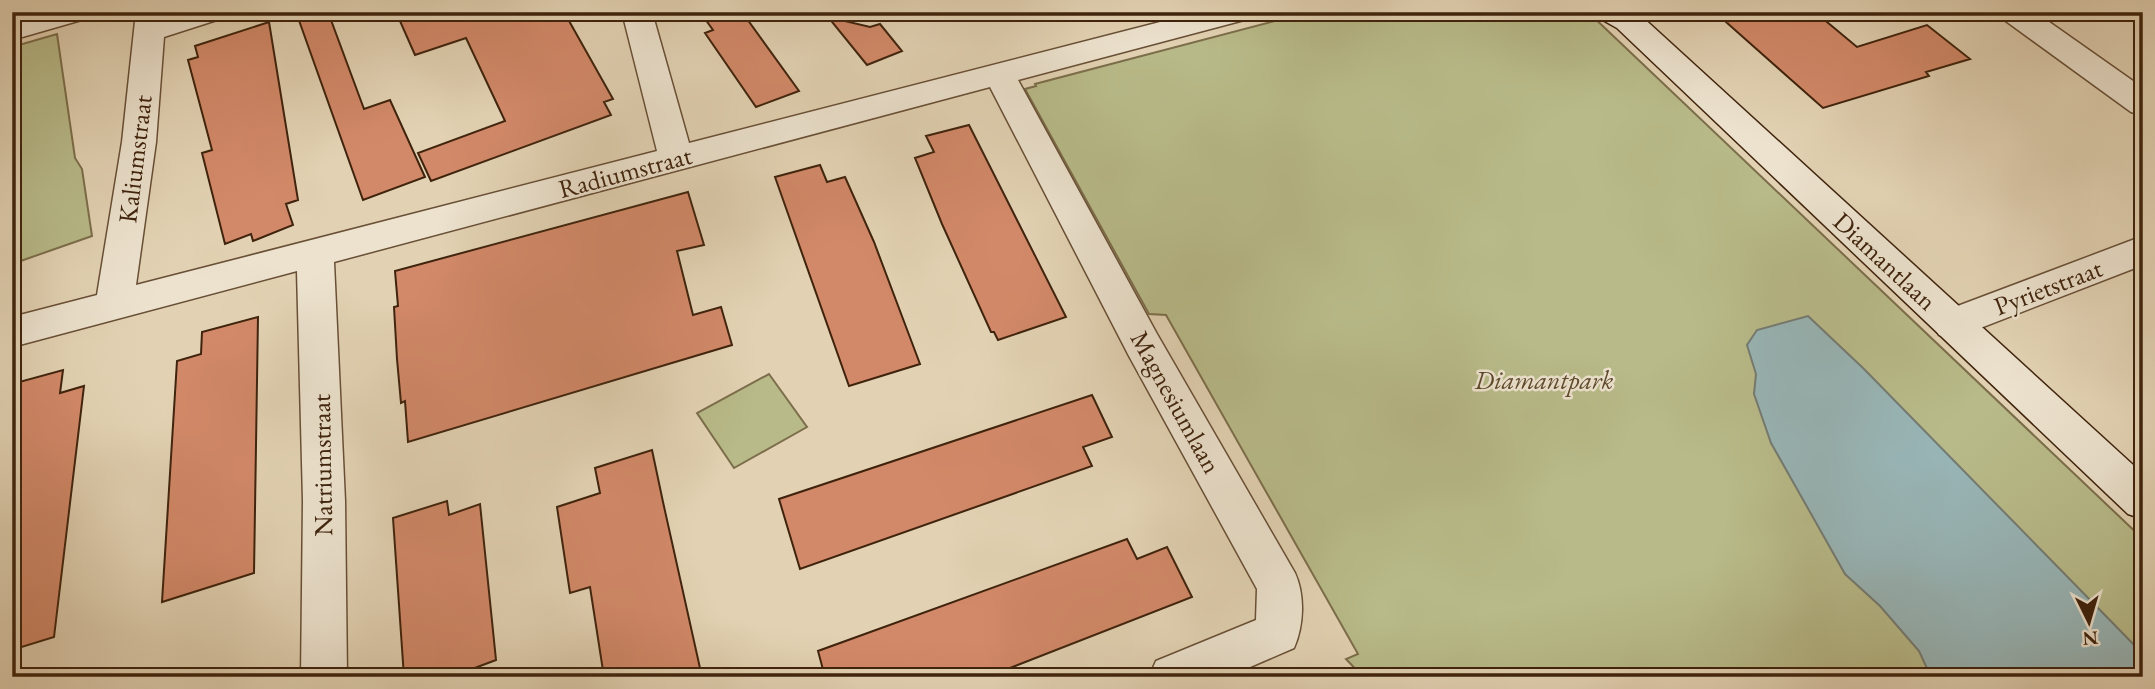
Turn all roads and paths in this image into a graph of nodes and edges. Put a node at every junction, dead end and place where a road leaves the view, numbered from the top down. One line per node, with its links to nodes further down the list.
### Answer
1 (74, 12): 9 (street)
2 (209, 12): 7 (street)
3 (637, 12): 12 (street)
4 (1237, 12): 8 (street, Radiumstraat)
5 (2014, 12): 11 (street)
6 (1621, 15): 16 (street, Diamantlaan)
7 (150, 22): 15 (street, Kaliumstraat)
8 (1130, 25): 10 (street, Radiumstraat)
9 (12, 30)
10 (999, 74): 12 (street, Radiumstraat); 20 (street, Magnesiumlaan)
11 (2143, 104)
12 (676, 159): 14 (street, Radiumstraat)
13 (2143, 250): 16 (street, Pyrietstraat)
14 (315, 254): 15 (street, Radiumstraat); 19 (street, Natriumstraat)
15 (114, 305): 17 (street, Radiumstraat)
16 (1952, 324): 18 (street, Diamantlaan)
17 (12, 331)
18 (2143, 501)
19 (324, 677)
20 (1172, 677)

